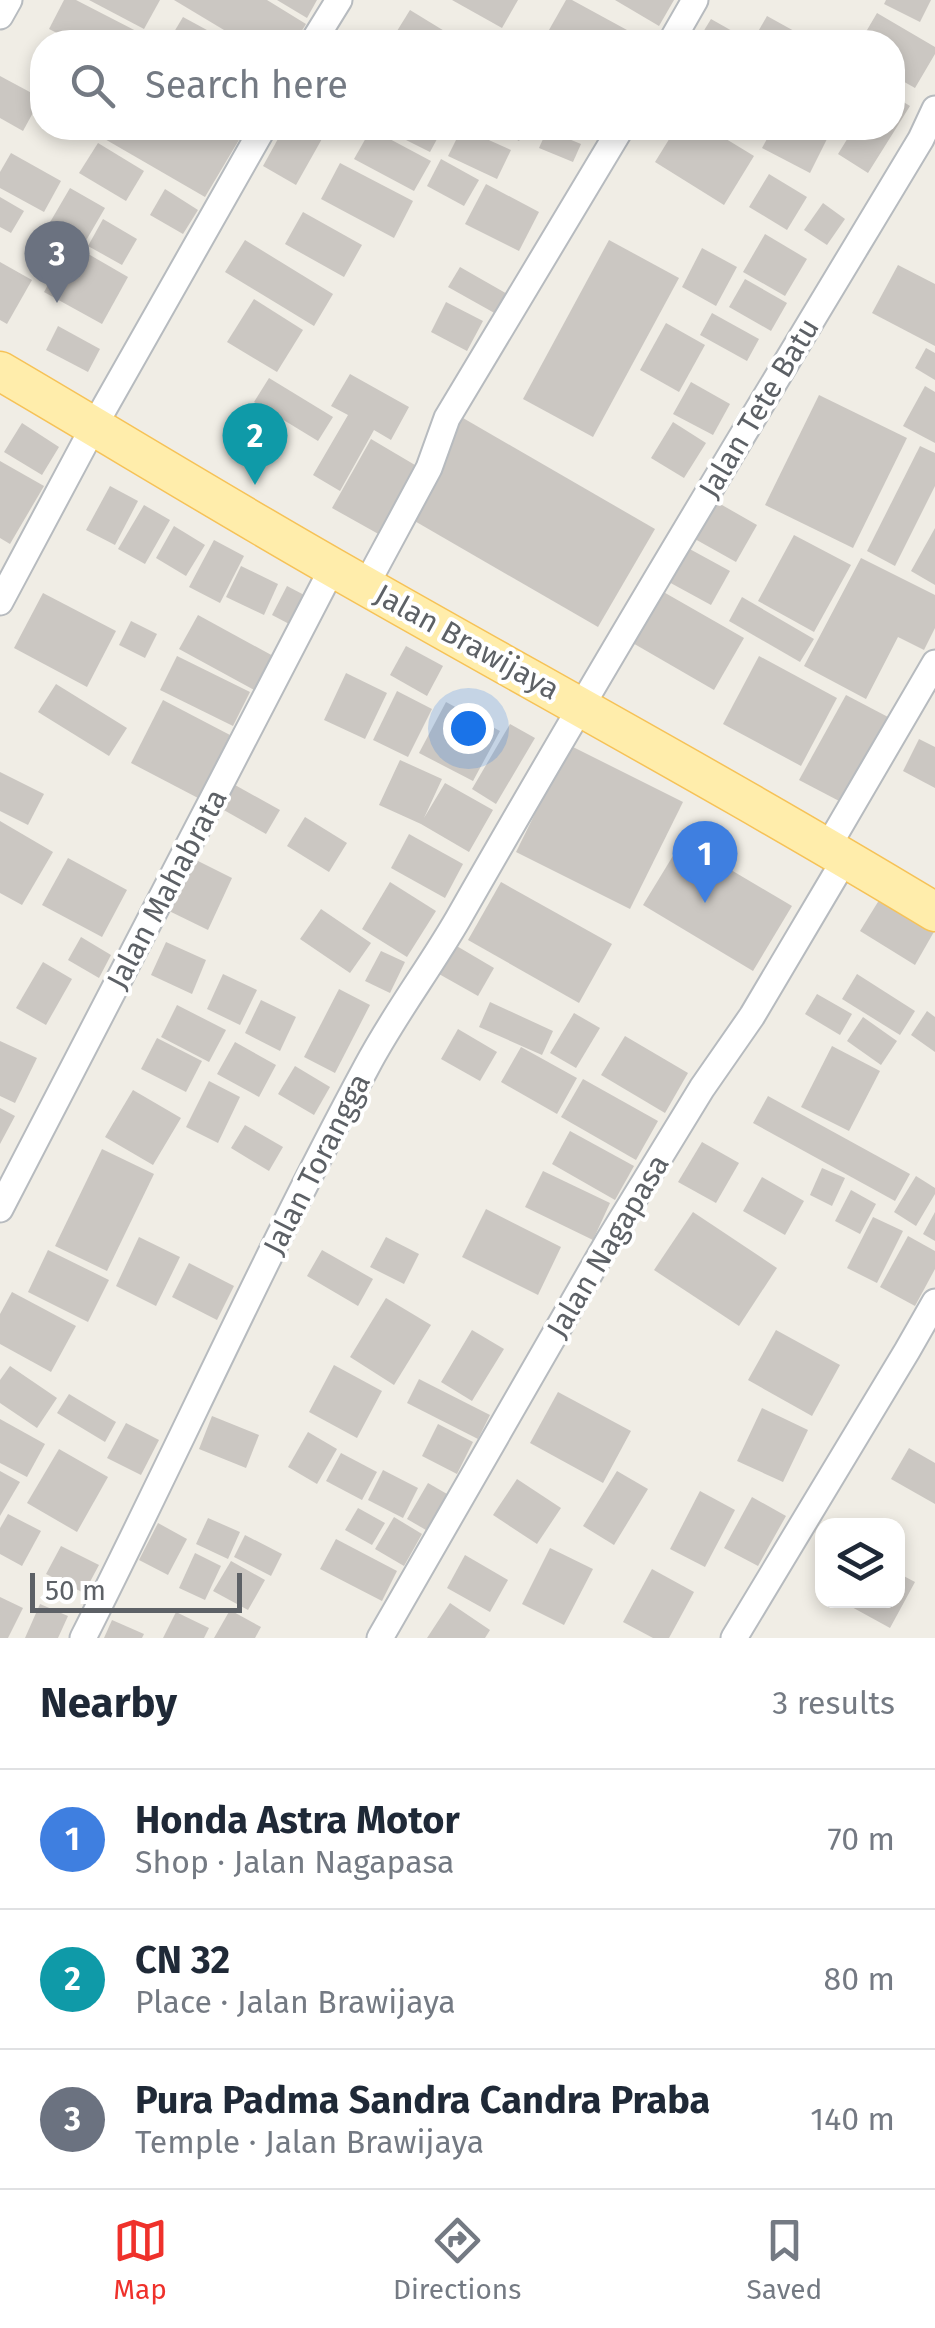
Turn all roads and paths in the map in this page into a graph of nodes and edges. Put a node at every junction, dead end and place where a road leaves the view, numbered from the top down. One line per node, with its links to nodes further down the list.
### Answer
1 (9, 0): 4 (street)
2 (339, 0): 5 (street)
3 (695, 0): 6 (street)
4 (0, 16)
5 (320, 30)
6 (678, 30)
7 (935, 109): 15 (street, Jalan Tete Batu)
8 (257, 140): 11 (street)
9 (614, 140): 12 (street, Jalan Mahabrata)
10 (0, 371): 11 (main road, Jalan Brawijaya)
11 (94, 426): 12 (main road, Jalan Brawijaya); 13 (street)
12 (350, 576): 15 (main road, Jalan Brawijaya); 18 (street, Jalan Mahabrata)
13 (0, 602)
14 (935, 663): 16 (street, Jalan Nagapasa)
15 (580, 705): 16 (main road, Jalan Brawijaya); 20 (street, Jalan Torangga)
16 (836, 854): 17 (main road, Jalan Brawijaya); 21 (street, Jalan Nagapasa)
17 (931, 903)
18 (0, 1210)
19 (935, 1302): 22 (street)
20 (83, 1638)
21 (380, 1638)
22 (734, 1638)

